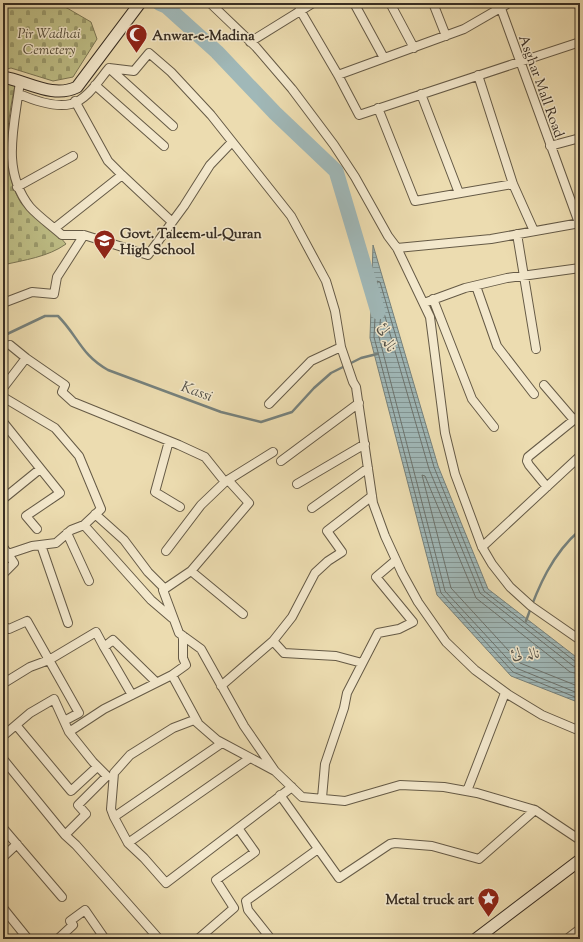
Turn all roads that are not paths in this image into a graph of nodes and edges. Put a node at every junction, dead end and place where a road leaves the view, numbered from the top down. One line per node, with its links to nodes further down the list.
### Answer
1 (140, 3): 22 (main road)
2 (313, 3): 10 (street)
3 (354, 3): 16 (street)
4 (390, 3): 15 (street)
5 (433, 3): 12 (street)
6 (509, 3): 9 (street)
7 (578, 3): 11 (street)
8 (215, 4): 13 (street)
9 (499, 5): 12 (street); 17 (street, Asghar Mall Road)
10 (299, 6): 13 (street); 19 (street)
11 (580, 9)
12 (446, 36): 15 (street)
13 (250, 42): 44 (street)
14 (580, 42): 17 (street)
15 (414, 48): 16 (street)
16 (384, 58): 19 (street)
17 (519, 62): 20 (street); 32 (street, Asghar Mall Road)
18 (109, 68): 23 (street); 28 (street); 30 (street)
19 (338, 75): 27 (street)
20 (478, 75): 25 (street); 35 (street)
21 (3, 77): 22 (main road)
22 (20, 81): 24 (street)
23 (95, 85): 26 (street); 31 (street)
24 (19, 94): 26 (street); 36 (street)
25 (421, 94): 27 (street); 37 (street)
26 (75, 101): 34 (street)
27 (378, 108): 37 (street)
28 (173, 126)
29 (580, 138): 32 (street)
30 (232, 142): 38 (street); 52 (street)
31 (164, 146)
32 (550, 146): 39 (street, Asghar Mall Road)
33 (73, 156): 36 (street)
34 (122, 175): 38 (street); 40 (street)
35 (513, 184): 37 (street); 41 (street)
36 (18, 188): 40 (street)
37 (459, 193)
38 (171, 221): 43 (street)
39 (579, 223): 41 (street)
40 (55, 228): 43 (street)
41 (534, 231): 42 (street)
42 (517, 234): 44 (street); 46 (street)
43 (84, 235): 49 (street)
44 (397, 248): 50 (street)
45 (580, 268): 46 (street)
46 (523, 276): 47 (street); 53 (street)
47 (476, 286): 48 (street); 57 (street)
48 (433, 299): 50 (street); 63 (street)
49 (3, 303)
50 (424, 303): 83 (street)
51 (10, 345): 54 (street)
52 (341, 347): 59 (street); 60 (street)
53 (536, 349)
54 (26, 358): 56 (street); 64 (street)
55 (544, 385): 61 (street)
56 (3, 388)
57 (534, 394)
58 (3, 397): 78 (street)
59 (359, 403): 65 (street); 68 (street)
60 (269, 404)
61 (577, 417): 73 (street)
62 (3, 422): 70 (street)
63 (494, 427)
64 (169, 441): 71 (street); 76 (street)
65 (365, 444): 69 (street); 72 (street)
66 (273, 452): 71 (street)
67 (580, 456): 73 (street)
68 (281, 461)
69 (368, 468): 74 (street); 77 (street)
70 (40, 469): 75 (street); 80 (street)
71 (227, 481): 85 (street); 87 (street)
72 (297, 484)
73 (547, 487): 83 (street)
74 (372, 496): 86 (street); 97 (street)
75 (3, 499)
76 (180, 506)
77 (312, 508)
78 (96, 514): 79 (street); 90 (street)
79 (84, 525): 81 (street); 92 (street)
80 (37, 529)
81 (67, 534): 82 (street); 89 (street)
82 (41, 545): 84 (street); 93 (street)
83 (482, 547): 96 (street)
84 (6, 551): 88 (street)
85 (166, 551)
86 (396, 560): 100 (street); 105 (street)
87 (191, 571): 90 (street); 91 (street)
88 (3, 574)
89 (89, 581)
90 (165, 589): 92 (street)
91 (243, 614)
92 (174, 620): 95 (street)
93 (68, 623)
94 (3, 626): 99 (street)
95 (182, 636): 101 (street); 104 (street)
96 (580, 640)
97 (273, 641): 100 (street); 104 (street)
98 (104, 647): 99 (street); 103 (street); 106 (street)
99 (49, 660): 102 (street); 107 (street)
100 (362, 662): 121 (street)
101 (172, 674): 103 (street); 109 (street)
102 (3, 682)
103 (156, 682): 106 (street)
104 (222, 686): 117 (street)
105 (505, 692): 110 (street); 119 (street)
106 (132, 695): 111 (street)
107 (64, 721): 108 (street); 111 (street)
108 (16, 725): 112 (street); 116 (street)
109 (200, 725): 113 (street); 123 (street)
110 (580, 731)
111 (69, 732): 116 (street)
112 (3, 736)
113 (222, 743): 114 (street); 123 (street)
114 (250, 758): 117 (street); 129 (street)
115 (3, 759): 126 (street)
116 (97, 767): 126 (street)
117 (275, 771): 118 (street)
118 (292, 786): 120 (street); 121 (street)
119 (467, 791): 121 (street); 122 (street)
120 (280, 795): 125 (street); 130 (street)
121 (322, 798)
122 (535, 810): 127 (street); 130 (street)
123 (114, 817): 129 (street)
124 (3, 828): 128 (street)
125 (238, 828): 129 (street); 140 (street)
126 (65, 835): 139 (street)
127 (580, 840)
128 (17, 844): 131 (street); 133 (street)
129 (128, 844)
130 (318, 849): 141 (street)
131 (3, 857)
132 (580, 860): 142 (main road)
133 (62, 896)
134 (3, 908): 136 (street)
135 (580, 929): 143 (street)
136 (28, 939)
137 (58, 939): 138 (street)
138 (105, 939)
139 (159, 939)
140 (198, 939)
141 (271, 939)
142 (476, 939)
143 (567, 939)

